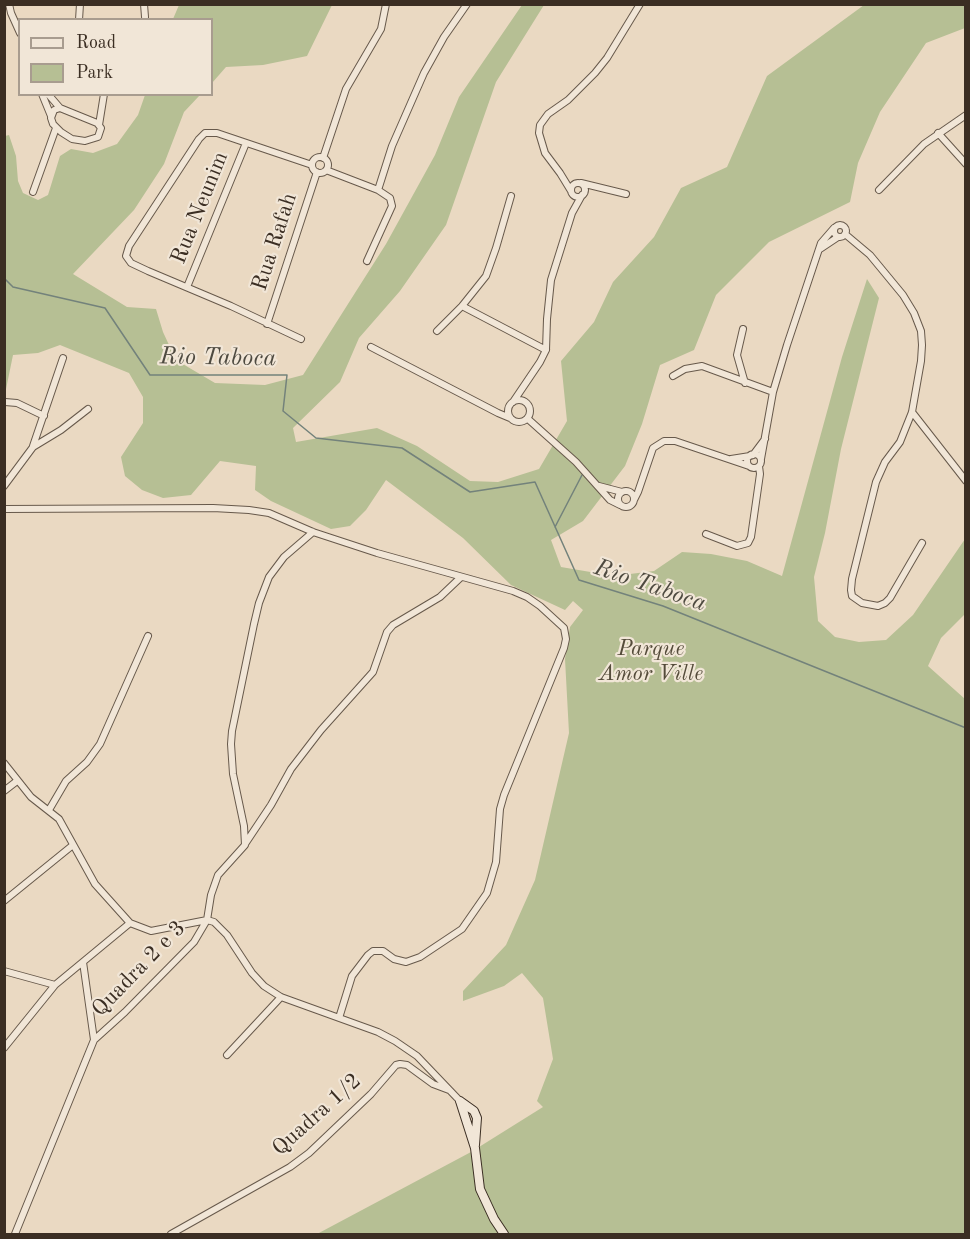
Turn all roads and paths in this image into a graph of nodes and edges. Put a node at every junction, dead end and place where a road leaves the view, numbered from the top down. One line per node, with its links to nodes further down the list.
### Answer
1 (9, 4): 7 (street)
2 (144, 4): 8 (street)
3 (386, 4): 20 (street)
4 (467, 4): 28 (street)
5 (640, 4): 25 (street)
6 (4, 6): 7 (street)
7 (10, 13): 9 (street)
8 (145, 17)
9 (18, 29)
10 (43, 96): 15 (street)
11 (50, 96): 13 (street)
12 (104, 96): 16 (street)
13 (60, 108): 15 (street); 16 (street)
14 (966, 115): 18 (street)
15 (51, 118): 17 (street)
16 (99, 125): 17 (street)
17 (56, 128): 30 (street)
18 (938, 133): 21 (street); 29 (street)
19 (246, 143): 22 (street); 40 (street, Rua Neunim); 40 (street)
20 (323, 158): 22 (street); 23 (street)
21 (966, 164)
22 (312, 165): 24 (street)
23 (326, 170): 24 (street); 28 (street)
24 (317, 172): 42 (street, Rua Rafah)
25 (560, 172): 26 (street); 31 (street)
26 (580, 183): 27 (street); 31 (street); 33 (street)
27 (598, 188): 32 (street); 33 (street)
28 (378, 190): 39 (street)
29 (879, 190)
30 (33, 192)
31 (571, 192): 33 (street); 35 (street)
32 (626, 194)
33 (583, 195): 35 (street)
34 (511, 196): 41 (street)
35 (572, 213): 47 (street)
36 (834, 228): 37 (street); 37 (street); 38 (street)
37 (842, 235): 38 (street); 57 (street)
38 (819, 250): 52 (street)
39 (367, 261)
40 (187, 287): 42 (street)
41 (462, 306): 44 (street); 47 (street)
42 (267, 324): 45 (street)
43 (743, 329): 50 (street)
44 (437, 331)
45 (301, 339)
46 (371, 346): 58 (street)
47 (546, 350): 51 (street)
48 (63, 358): 59 (street)
49 (673, 376): 50 (street)
50 (745, 383): 52 (street)
51 (522, 387): 53 (street); 55 (street)
52 (773, 392): 62 (street)
53 (523, 400): 55 (street); 61 (street)
54 (5, 402): 59 (street)
55 (511, 404): 58 (street); 60 (street)
56 (88, 409): 63 (street)
57 (912, 412): 69 (street); 78 (street)
58 (498, 413): 60 (street)
59 (44, 416): 63 (street)
60 (510, 418): 61 (street)
61 (528, 419): 70 (street)
62 (766, 439): 64 (street); 66 (street)
63 (33, 447): 71 (street)
64 (752, 455): 65 (street); 66 (street); 67 (street)
65 (731, 459): 67 (street); 68 (street)
66 (761, 459): 67 (street)
67 (754, 467): 77 (street)
68 (643, 476): 72 (street); 73 (street)
69 (966, 481)
70 (598, 485): 72 (street); 74 (street)
71 (4, 486)
72 (625, 491): 73 (street); 74 (street)
73 (634, 500): 74 (street)
74 (620, 505)
75 (4, 509): 76 (street)
76 (313, 532): 79 (street); 86 (street)
77 (706, 534)
78 (922, 543)
79 (460, 578): 86 (street); 94 (street)
80 (148, 636): 84 (street)
81 (4, 763): 82 (street)
82 (17, 781): 83 (street); 84 (street)
83 (4, 791)
84 (49, 810): 85 (street)
85 (73, 845): 87 (street); 89 (street)
86 (245, 845): 88 (street)
87 (4, 901)
88 (207, 920): 89 (street); 93 (street); 95 (street, Quadra 2 e 3)
89 (130, 923): 90 (street)
90 (82, 962): 92 (street); 95 (street)
91 (4, 971): 92 (street)
92 (55, 985): 96 (street)
93 (281, 997): 94 (street); 97 (street)
94 (339, 1018): 98 (street)
95 (94, 1040): 100 (street)
96 (4, 1048)
97 (226, 1055)
98 (452, 1091): 99 (street); 101 (street, Quadra 1/2)
99 (460, 1101): 102 (street)
100 (15, 1234)
101 (171, 1234)
102 (504, 1234)

